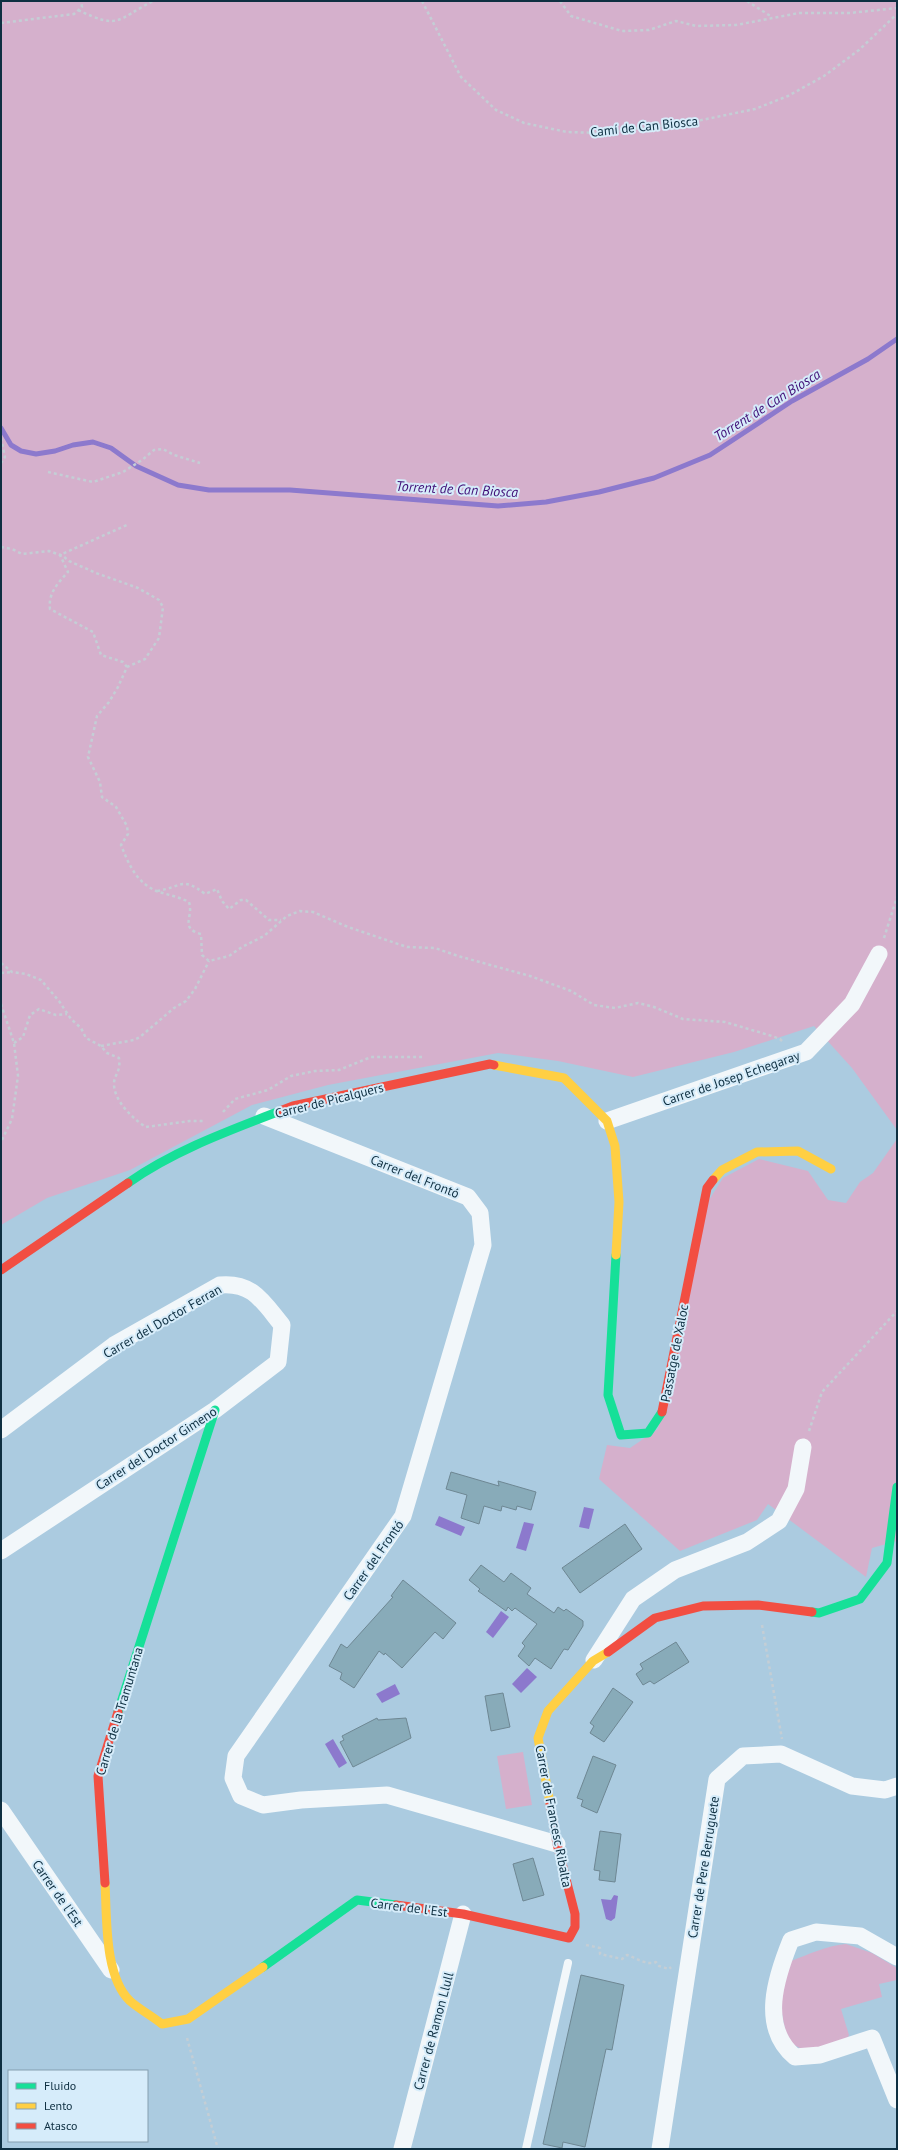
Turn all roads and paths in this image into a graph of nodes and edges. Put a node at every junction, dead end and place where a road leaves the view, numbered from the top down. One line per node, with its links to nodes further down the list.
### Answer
1 (81, 1): 7 (path)
2 (153, 1): 7 (path)
3 (422, 1): 8 (path, Camí de Can Biosca)
4 (560, 1): 9 (path)
5 (747, 1): 9 (path)
6 (897, 8): 9 (path)
7 (78, 10): 10 (path)
8 (897, 14)
9 (772, 18)
10 (1, 23)
11 (1, 438): 12 (path)
12 (1, 462)
13 (200, 463): 14 (path)
14 (48, 472)
15 (129, 524): 17 (path)
16 (1, 547): 17 (path)
17 (60, 555): 18 (path); 18 (path)
18 (127, 666): 19 (path)
19 (157, 891): 21 (path); 23 (path)
20 (897, 897): 22 (path)
21 (281, 920): 23 (path); 31 (path)
22 (879, 954): 31 (street, Carrer de Josep Echegaray)
23 (209, 961): 30 (path)
24 (1, 963): 25 (path)
25 (12, 972): 26 (path); 28 (path)
26 (1, 973)
27 (1, 1004): 29 (path)
28 (67, 1014): 29 (path); 30 (path)
29 (14, 1043): 37 (path)
30 (101, 1046): 35 (path)
31 (794, 1056): 36 (street, Carrer de Josep Echegaray)
32 (430, 1057): 33 (path)
33 (221, 1114)
34 (264, 1116): 36 (street, Carrer de Picalquers); 39 (street, Carrer de Picalquers); 52 (street, Carrer del Frontó)
35 (207, 1121)
36 (607, 1121): 38 (street, Passatge de Xaloc)
37 (1, 1142)
38 (831, 1169)
39 (1, 1270)
40 (897, 1311): 44 (path)
41 (282, 1325): 42 (street, Carrer del Doctor Gimeno); 43 (street, Carrer del Doctor Ferran)
42 (215, 1410): 46 (street, Carrer del Doctor Gimeno); 59 (street, Carrer de la Tramuntana)
43 (1, 1430)
44 (803, 1447): 48 (street)
45 (897, 1487): 47 (street, Carrer de Francesc Ribalta)
46 (1, 1551)
47 (758, 1605): 48 (street, Carrer de Francesc Ribalta); 49 (path)
48 (593, 1661): 52 (street, Carrer de Francesc Ribalta)
49 (785, 1756): 50 (street, Carrer de Pere Berruguete); 65 (street, Carrer de Pere Berruguete)
50 (897, 1786)
51 (1, 1810): 59 (street, Carrer de l'Est)
52 (557, 1844): 54 (street, Carrer de Francesc Ribalta)
53 (463, 1914): 54 (street, Carrer de l'Est); 60 (street, Carrer de l'Est); 63 (street, Carrer de Ramon Llull)
54 (569, 1938)
55 (579, 1944): 58 (path)
56 (897, 1956): 61 (street)
57 (568, 1963): 64 (lane)
58 (679, 1967)
59 (114, 1975): 60 (street, Carrer de la Tramuntana)
60 (185, 2019): 62 (path)
61 (897, 2100)
62 (218, 2149)
63 (402, 2149)
64 (526, 2149)
65 (660, 2149)

